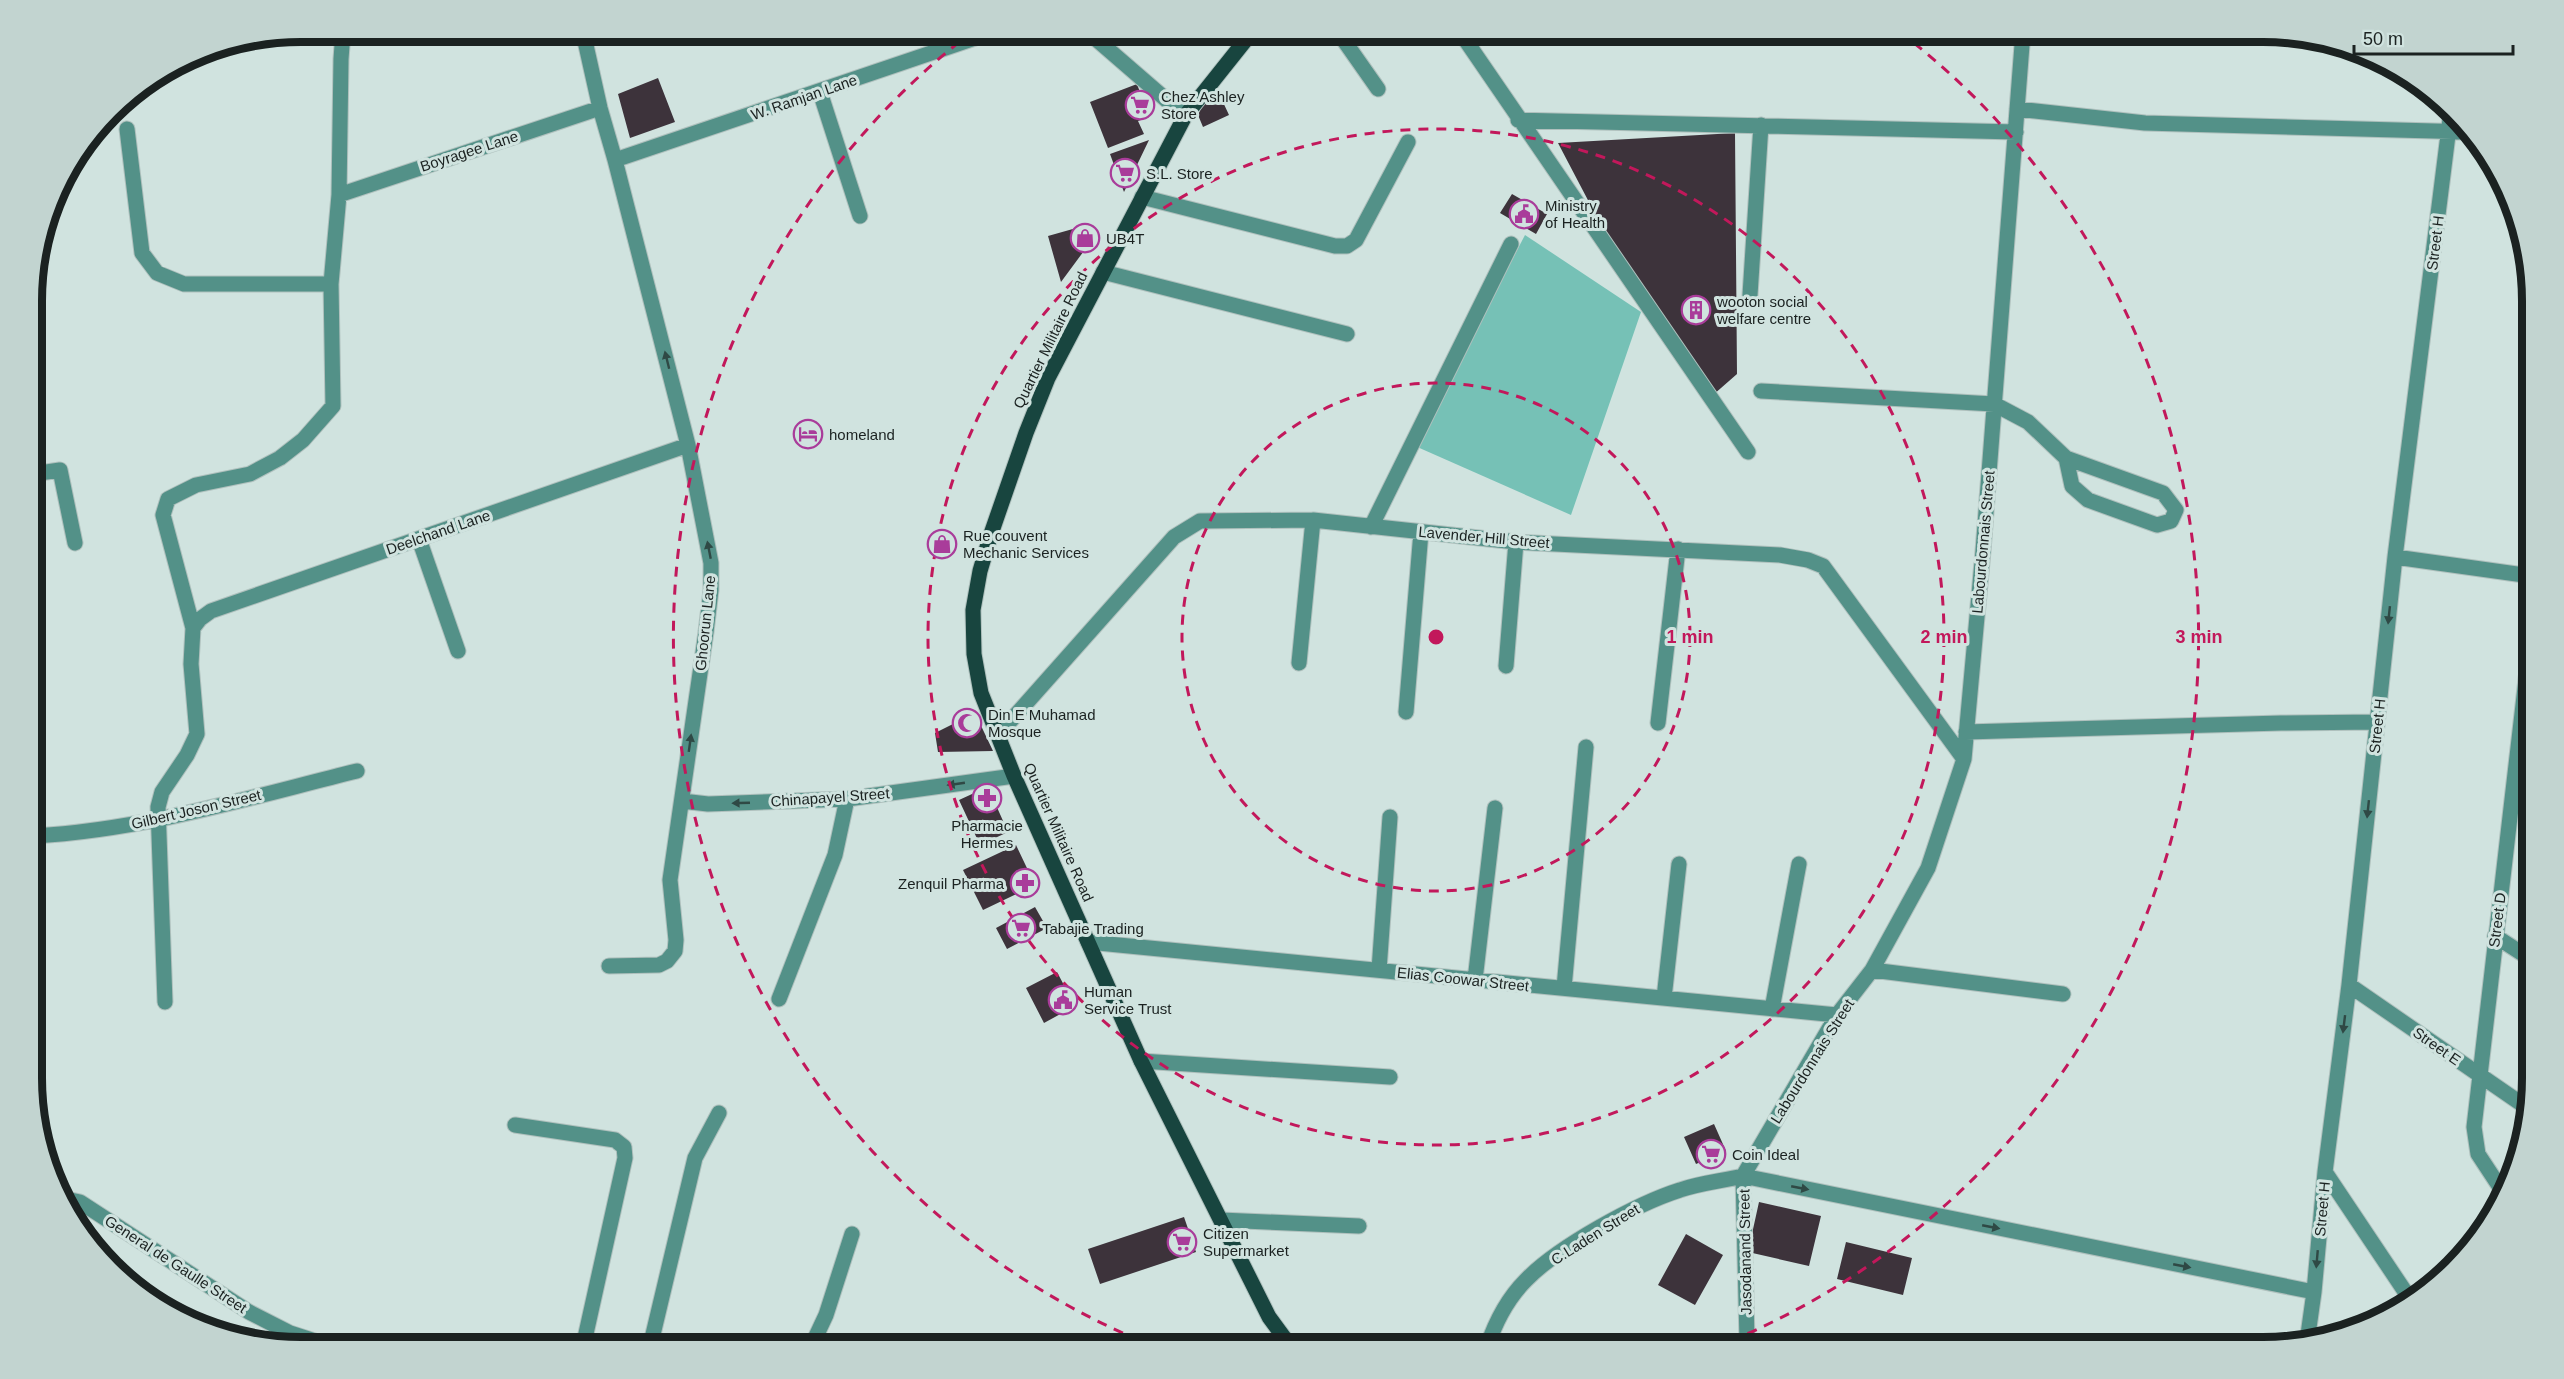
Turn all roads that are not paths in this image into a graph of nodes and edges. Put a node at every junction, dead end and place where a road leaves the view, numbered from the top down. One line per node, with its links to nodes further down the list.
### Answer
1 (343, 42): 23 (street)
2 (585, 42): 11 (street, Ghoorun Lane)
3 (964, 42): 10 (street, W. Ramjan Lane)
4 (1100, 42): 13 (street)
5 (1244, 42): 13 (main road, Quartier Militaire Road)
6 (1345, 42): 9 (street)
7 (1467, 42): 14 (street)
8 (2022, 42): 12 (street, Labourdonnais Street)
9 (1378, 89)
10 (820, 92): 22 (street, W. Ramjan Lane); 25 (street)
11 (600, 108): 22 (street, Ghoorun Lane); 23 (street, Boyragee Lane)
12 (2017, 109): 18 (street); 20 (street, Labourdonnais Street)
13 (1185, 116): 24 (main road, Quartier Militaire Road)
14 (1518, 120): 16 (street); 34 (street)
15 (2450, 122): 18 (street, Street H)
16 (1761, 124): 20 (street); 29 (street)
17 (127, 129): 28 (street)
18 (2449, 131): 19 (street); 44 (street, Street H)
19 (2459, 131)
20 (2016, 132): 32 (street, Labourdonnais Street)
21 (1408, 142): 24 (street)
22 (615, 160): 33 (street, Ghoorun Lane, one-way to 22)
23 (339, 195): 28 (street)
24 (1142, 197): 27 (main road, Quartier Militaire Road)
25 (860, 216)
26 (1511, 244): 38 (street)
27 (1102, 272): 30 (street); 54 (main road, Quartier Militaire Road)
28 (331, 284): 46 (street)
29 (1750, 295)
30 (1347, 334)
31 (1761, 391): 32 (street)
32 (1994, 404): 35 (street); 53 (street, Labourdonnais Street)
33 (688, 445): 40 (street, Deelchand Lane); 61 (street, Ghoorun Lane, one-way to 33)
34 (1748, 452)
35 (2066, 458): 35 (street)
36 (42, 473): 42 (street)
37 (1313, 520): 38 (street, Lavender Hill Street); 48 (street); 54 (street, Lavender Hill Street)
38 (1371, 527): 39 (street, Lavender Hill Street)
39 (1420, 532): 41 (street, Lavender Hill Street); 50 (street)
40 (418, 539): 46 (street, Deelchand Lane); 47 (street)
41 (1516, 542): 43 (street, Lavender Hill Street); 49 (street)
42 (75, 543)
43 (1678, 549): 52 (street); 56 (street, Lavender Hill Street)
44 (2395, 557): 45 (street); 51 (street, Street H, one-way to 51)
45 (2522, 575)
46 (193, 628): 64 (street)
47 (458, 651)
48 (1299, 663)
49 (1506, 666)
50 (1406, 712)
51 (2377, 722): 53 (street); 75 (street, Street H, one-way to 75)
52 (1658, 723)
53 (1966, 732): 56 (street, Labourdonnais Street)
54 (998, 735): 59 (main road, Quartier Militaire Road)
55 (1587, 747): 76 (street)
56 (1964, 759): 73 (street, Labourdonnais Street)
57 (2522, 765): 68 (street, Street D)
58 (357, 771): 64 (street, Gilbert Joson Street)
59 (1014, 776): 60 (street, Chinapayel Street, one-way to 60); 69 (main road, Quartier Militaire Road)
60 (847, 799): 61 (street, Chinapayel Street, one-way to 61); 79 (street)
61 (682, 801): 71 (street, Ghoorun Lane)
62 (1495, 808): 74 (street)
63 (1390, 817): 72 (street)
64 (159, 820): 65 (street, Gilbert Joson Street); 80 (street)
65 (42, 835)
66 (1679, 864): 78 (street)
67 (1799, 864): 81 (street)
68 (2495, 936): 70 (street); 84 (street, Street D)
69 (1088, 942): 72 (street, Elias Coowar Street); 83 (main road, Quartier Militaire Road)
70 (2522, 954)
71 (609, 966)
72 (1379, 970): 74 (street, Elias Coowar Street)
73 (1872, 970): 77 (street); 82 (street, Labourdonnais Street)
74 (1475, 980): 76 (street, Elias Coowar Street)
75 (2349, 984): 84 (street, Street E); 89 (street, Street H, one-way to 89)
76 (1564, 988): 78 (street, Elias Coowar Street)
77 (2063, 994)
78 (1664, 998): 81 (street, Elias Coowar Street)
79 (779, 999)
80 (165, 1002)
81 (1772, 1009): 82 (street, Elias Coowar Street)
82 (1837, 1015): 90 (street, Labourdonnais Street)
83 (1141, 1061): 85 (street); 93 (main road, Quartier Militaire Road)
84 (2479, 1075): 86 (street, Street E); 91 (street, Street D)
85 (1390, 1077)
86 (2521, 1103)
87 (719, 1113): 101 (street)
88 (515, 1125): 100 (street)
89 (2325, 1172): 96 (street, Street H, one-way to 96); 97 (street)
90 (1743, 1176): 96 (street, one-way to 96); 104 (street, C.Laden Street); 105 (street, Jasodanand Street)
91 (2498, 1185)
92 (73, 1200): 99 (street, General de Gaulle Street)
93 (1221, 1220): 94 (street); 103 (main road, Quartier Militaire Road)
94 (1359, 1226)
95 (852, 1234): 102 (street)
96 (2314, 1292): 98 (street, Street H)
97 (2406, 1293)
98 (2308, 1333)
99 (302, 1337)
100 (585, 1337)
101 (652, 1337)
102 (816, 1337)
103 (1284, 1337)
104 (1491, 1337)
105 (1747, 1337)

